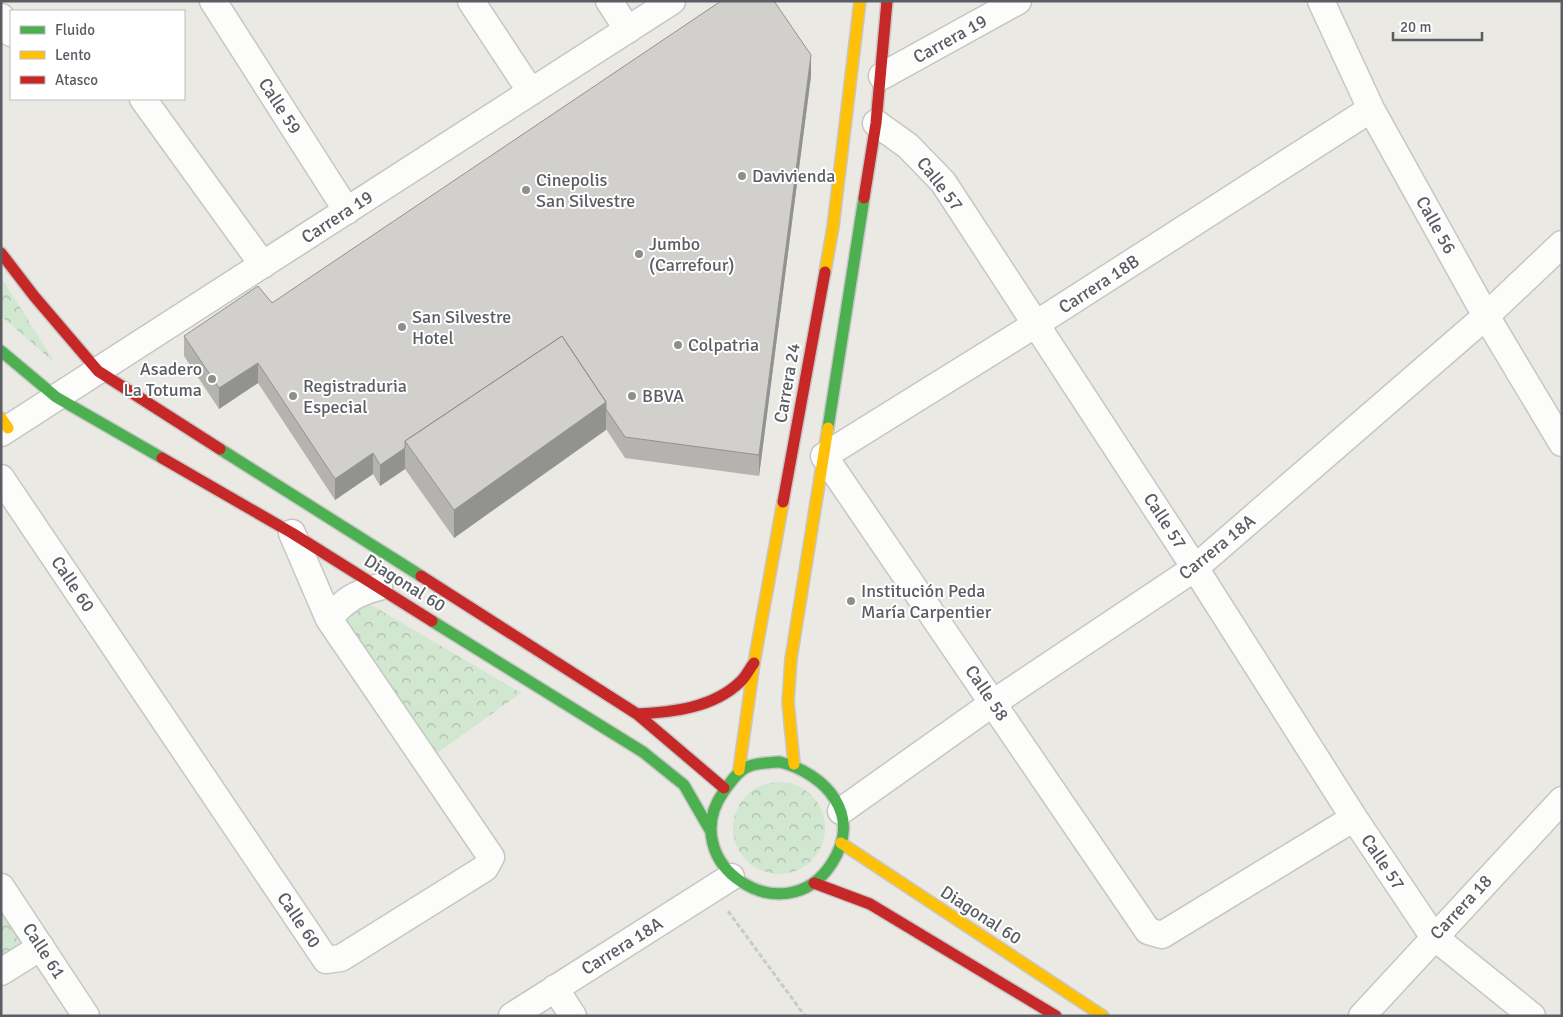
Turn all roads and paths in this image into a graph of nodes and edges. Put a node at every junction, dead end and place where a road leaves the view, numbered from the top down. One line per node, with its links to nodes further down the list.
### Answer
1 (213, 1): 17 (street, Calle 59)
2 (471, 1): 13 (street)
3 (609, 1): 10 (street)
4 (672, 1): 10 (street, Carrera 19)
5 (860, 1): 34 (street, Carrera 24)
6 (887, 1): 12 (street)
7 (1018, 1): 12 (street, Carrera 19)
8 (1321, 1): 15 (street, Calle 56)
9 (1, 18): 11 (street)
10 (628, 30): 13 (street, Carrera 19)
11 (10, 32)
12 (882, 76): 16 (street)
13 (532, 92): 17 (street, Carrera 19)
14 (144, 100): 20 (street)
15 (1371, 109): 21 (street, Calle 56); 22 (street, Carrera 18B)
16 (876, 124): 22 (street, Calle 57); 28 (street)
17 (347, 211): 20 (street, Carrera 19)
18 (1562, 244): 21 (street, Carrera 18A)
19 (1, 253): 24 (street)
20 (263, 265): 24 (street, Carrera 19)
21 (1486, 316): 27 (street, Calle 56); 31 (street, Carrera 18A)
22 (1036, 324): 28 (street, Carrera 18B); 31 (street, Calle 57)
23 (1, 350): 25 (street)
24 (98, 370): 25 (street, Carrera 19); 36 (street, Diagonal 60)
25 (56, 397): 26 (street, Carrera 19); 30 (street, Diagonal 60)
26 (3, 426)
27 (1562, 444)
28 (824, 456): 35 (street, Calle 58); 37 (street)
29 (1, 478): 33 (street, Calle 60)
30 (292, 533): 32 (street, Diagonal 60); 33 (street, Calle 60)
31 (1195, 568): 35 (street, Carrera 18A); 42 (street, Calle 57)
32 (379, 587): 33 (street); 43 (street, Diagonal 60)
33 (329, 619)
34 (754, 663): 36 (street); 38 (street, Carrera 24)
35 (993, 703): 41 (street, Carrera 18A); 42 (street, Calle 58)
36 (636, 714): 39 (street, Diagonal 60)
37 (794, 764): 38 (street); 41 (street)
38 (739, 770): 39 (street)
39 (724, 788): 43 (street)
40 (1562, 800): 48 (street, Carrera 18)
41 (841, 811): 44 (street)
42 (1354, 818): 48 (street, Calle 57)
43 (710, 830): 45 (street)
44 (842, 843): 46 (street); 57 (street, Diagonal 60)
45 (722, 883): 46 (street); 51 (street, Carrera 18A); 56 (path)
46 (814, 883): 52 (street)
47 (1, 887): 49 (street, Calle 61)
48 (1433, 936): 58 (street, Carrera 18); 59 (street, Calle 57)
49 (41, 946): 50 (street); 53 (street, Calle 61)
50 (1, 972)
51 (555, 988): 54 (street, Carrera 18A); 55 (street)
52 (1053, 1015)
53 (86, 1016)
54 (512, 1016)
55 (573, 1016)
56 (805, 1016)
57 (1103, 1016)
58 (1362, 1016)
59 (1532, 1016)

